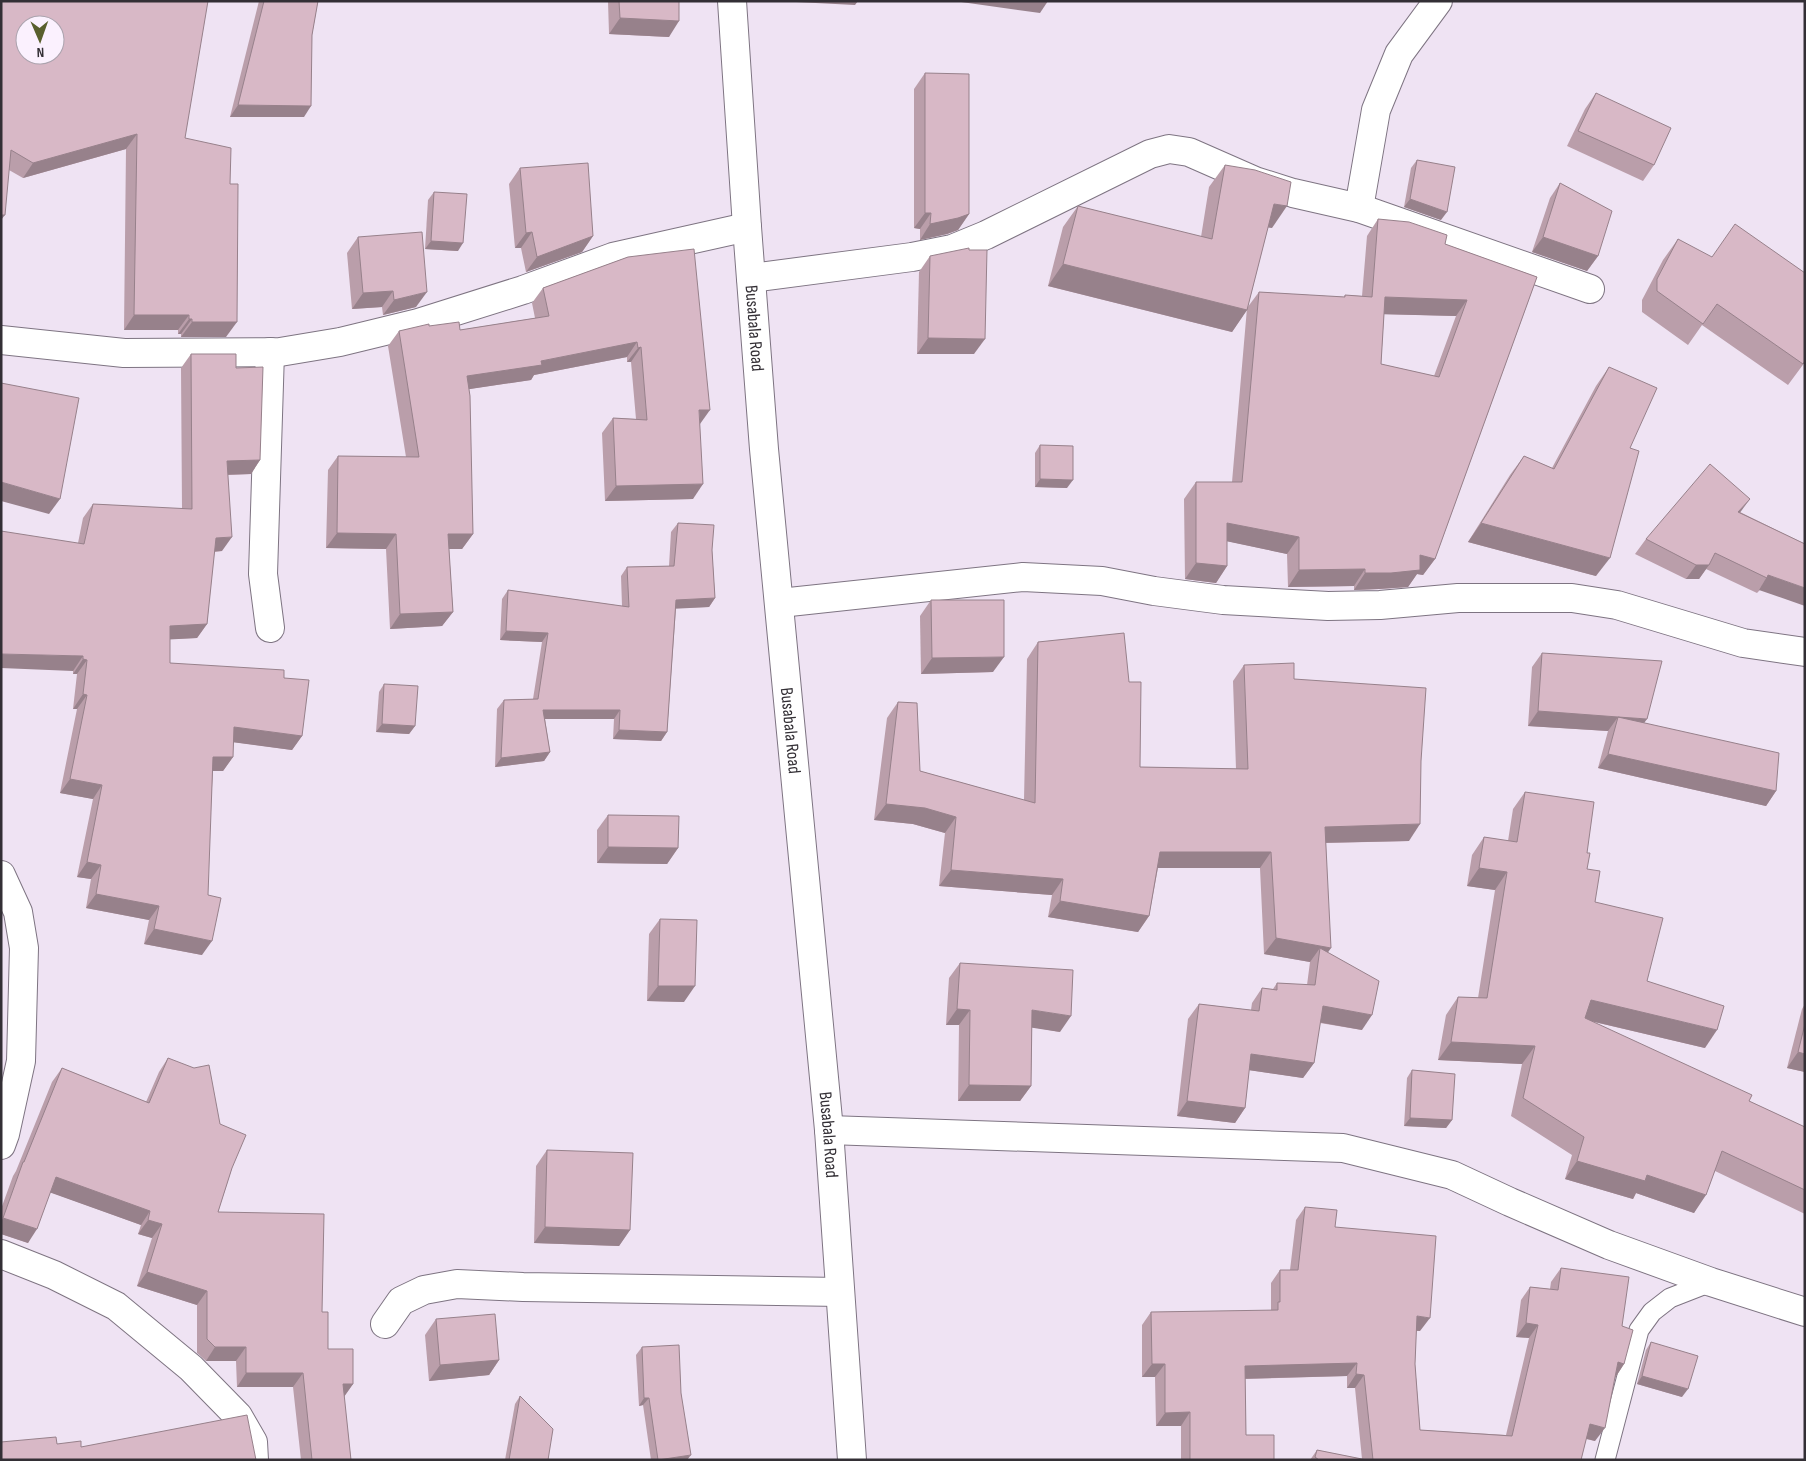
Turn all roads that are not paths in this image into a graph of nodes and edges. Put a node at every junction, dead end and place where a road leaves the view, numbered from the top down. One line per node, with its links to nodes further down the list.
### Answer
1 (732, 1): 4 (street, Busabala Road)
2 (1438, 1): 3 (street)
3 (1359, 208): 5 (street); 6 (street)
4 (747, 227): 5 (street, Busabala Road); 8 (street)
5 (751, 278): 9 (street, Busabala Road)
6 (1590, 289)
7 (1, 340): 8 (street)
8 (270, 352): 10 (street)
9 (780, 603): 11 (street); 14 (street, Busabala Road)
10 (270, 628)
11 (1805, 652)
12 (1, 875): 13 (street)
13 (6, 1111): 15 (street)
14 (829, 1130): 17 (street); 18 (street, Busabala Road)
15 (1, 1145)
16 (1, 1254): 21 (street)
17 (1711, 1282): 19 (street); 23 (lane)
18 (840, 1292): 20 (street); 22 (street, Busabala Road)
19 (1805, 1312)
20 (385, 1324)
21 (254, 1460)
22 (852, 1460)
23 (1605, 1460)

